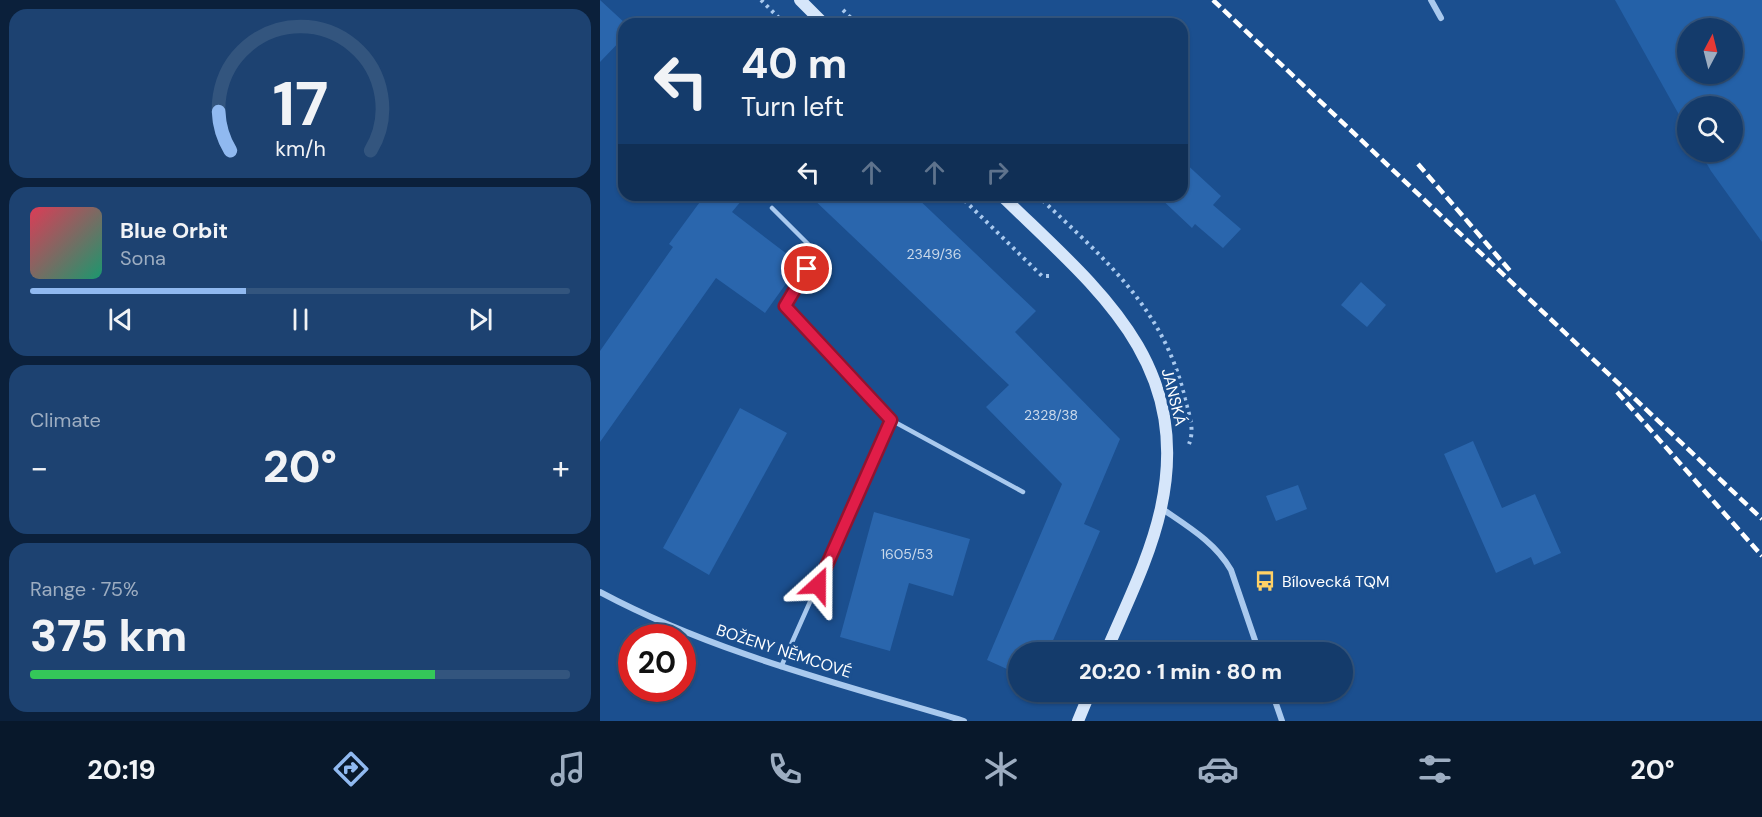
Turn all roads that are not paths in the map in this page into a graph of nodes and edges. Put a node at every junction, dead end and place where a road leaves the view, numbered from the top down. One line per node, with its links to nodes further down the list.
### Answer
1 (800, 0): 3 (main road)
2 (1431, 0): 4 (street)
3 (818, 18)
4 (1441, 18)
5 (1007, 201): 9 (main road, JANSKÁ)
6 (772, 208): 7 (lane)
7 (891, 420): 8 (lane); 13 (lane)
8 (1023, 492)
9 (1161, 508): 11 (main road, JANSKÁ); 12 (street)
10 (600, 592): 13 (street, BOŽENY NĚMCOVÉ)
11 (1110, 642)
12 (1256, 642)
13 (781, 667): 16 (street, BOŽENY NĚMCOVÉ)
14 (1086, 702): 17 (main road)
15 (1275, 702): 18 (street)
16 (964, 721)
17 (1078, 721)
18 (1282, 721)

